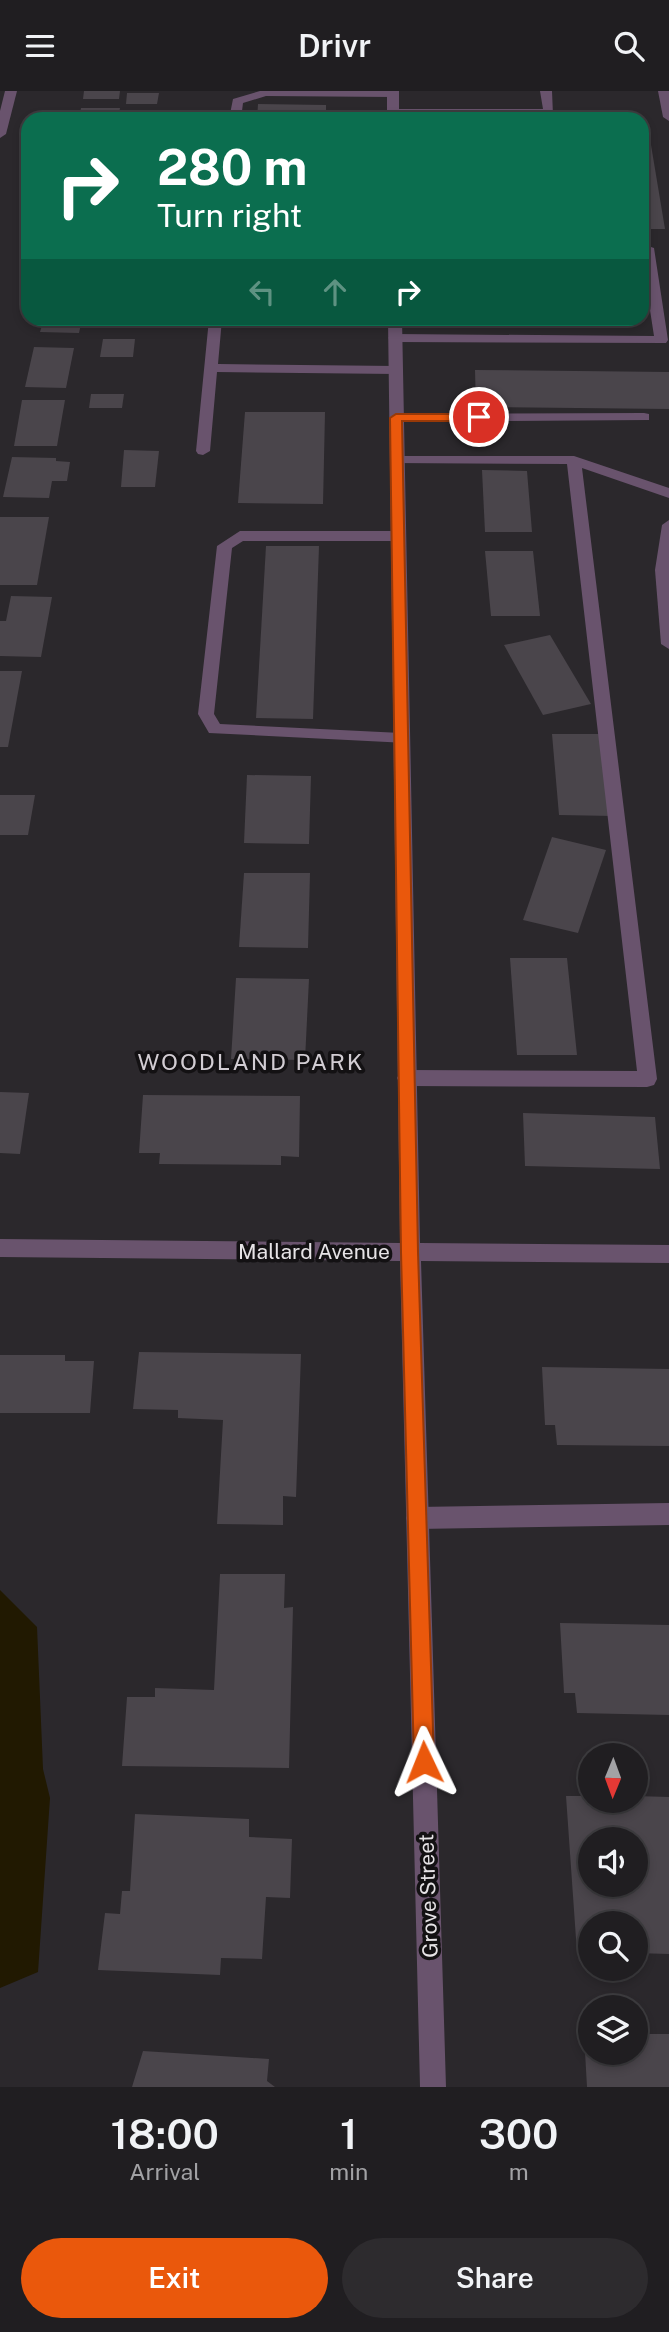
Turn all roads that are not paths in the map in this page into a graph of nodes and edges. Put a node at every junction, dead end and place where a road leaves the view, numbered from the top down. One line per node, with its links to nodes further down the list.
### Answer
1 (11, 91): 9 (street)
2 (546, 91): 7 (street)
3 (664, 91): 8 (street)
4 (393, 93): 5 (street); 6 (street)
5 (236, 112)
6 (393, 112)
7 (549, 112)
8 (669, 117)
9 (0, 134)
10 (649, 297): 13 (street)
11 (214, 326): 14 (street)
12 (395, 326): 13 (street, Grove Street)
13 (395, 338): 15 (street, Grove Street)
14 (211, 368): 15 (street); 18 (street)
15 (396, 370): 17 (street, Grove Street)
16 (644, 417): 17 (street)
17 (396, 418): 19 (street, Grove Street)
18 (203, 451)
19 (397, 460): 20 (street); 23 (street, Grove Street)
20 (574, 460): 21 (street); 26 (street)
21 (669, 493)
22 (669, 525): 24 (lane)
23 (398, 536): 25 (street, Grove Street); 25 (street)
24 (669, 644)
25 (401, 739): 26 (street, Grove Street)
26 (407, 1078): 28 (street, Grove Street)
27 (0, 1248): 28 (street, Mallard Avenue)
28 (410, 1252): 29 (street, Mallard Avenue); 31 (street, Grove Street)
29 (669, 1254)
30 (669, 1514): 31 (street)
31 (417, 1518): 32 (street, Grove Street)
32 (433, 2087)

